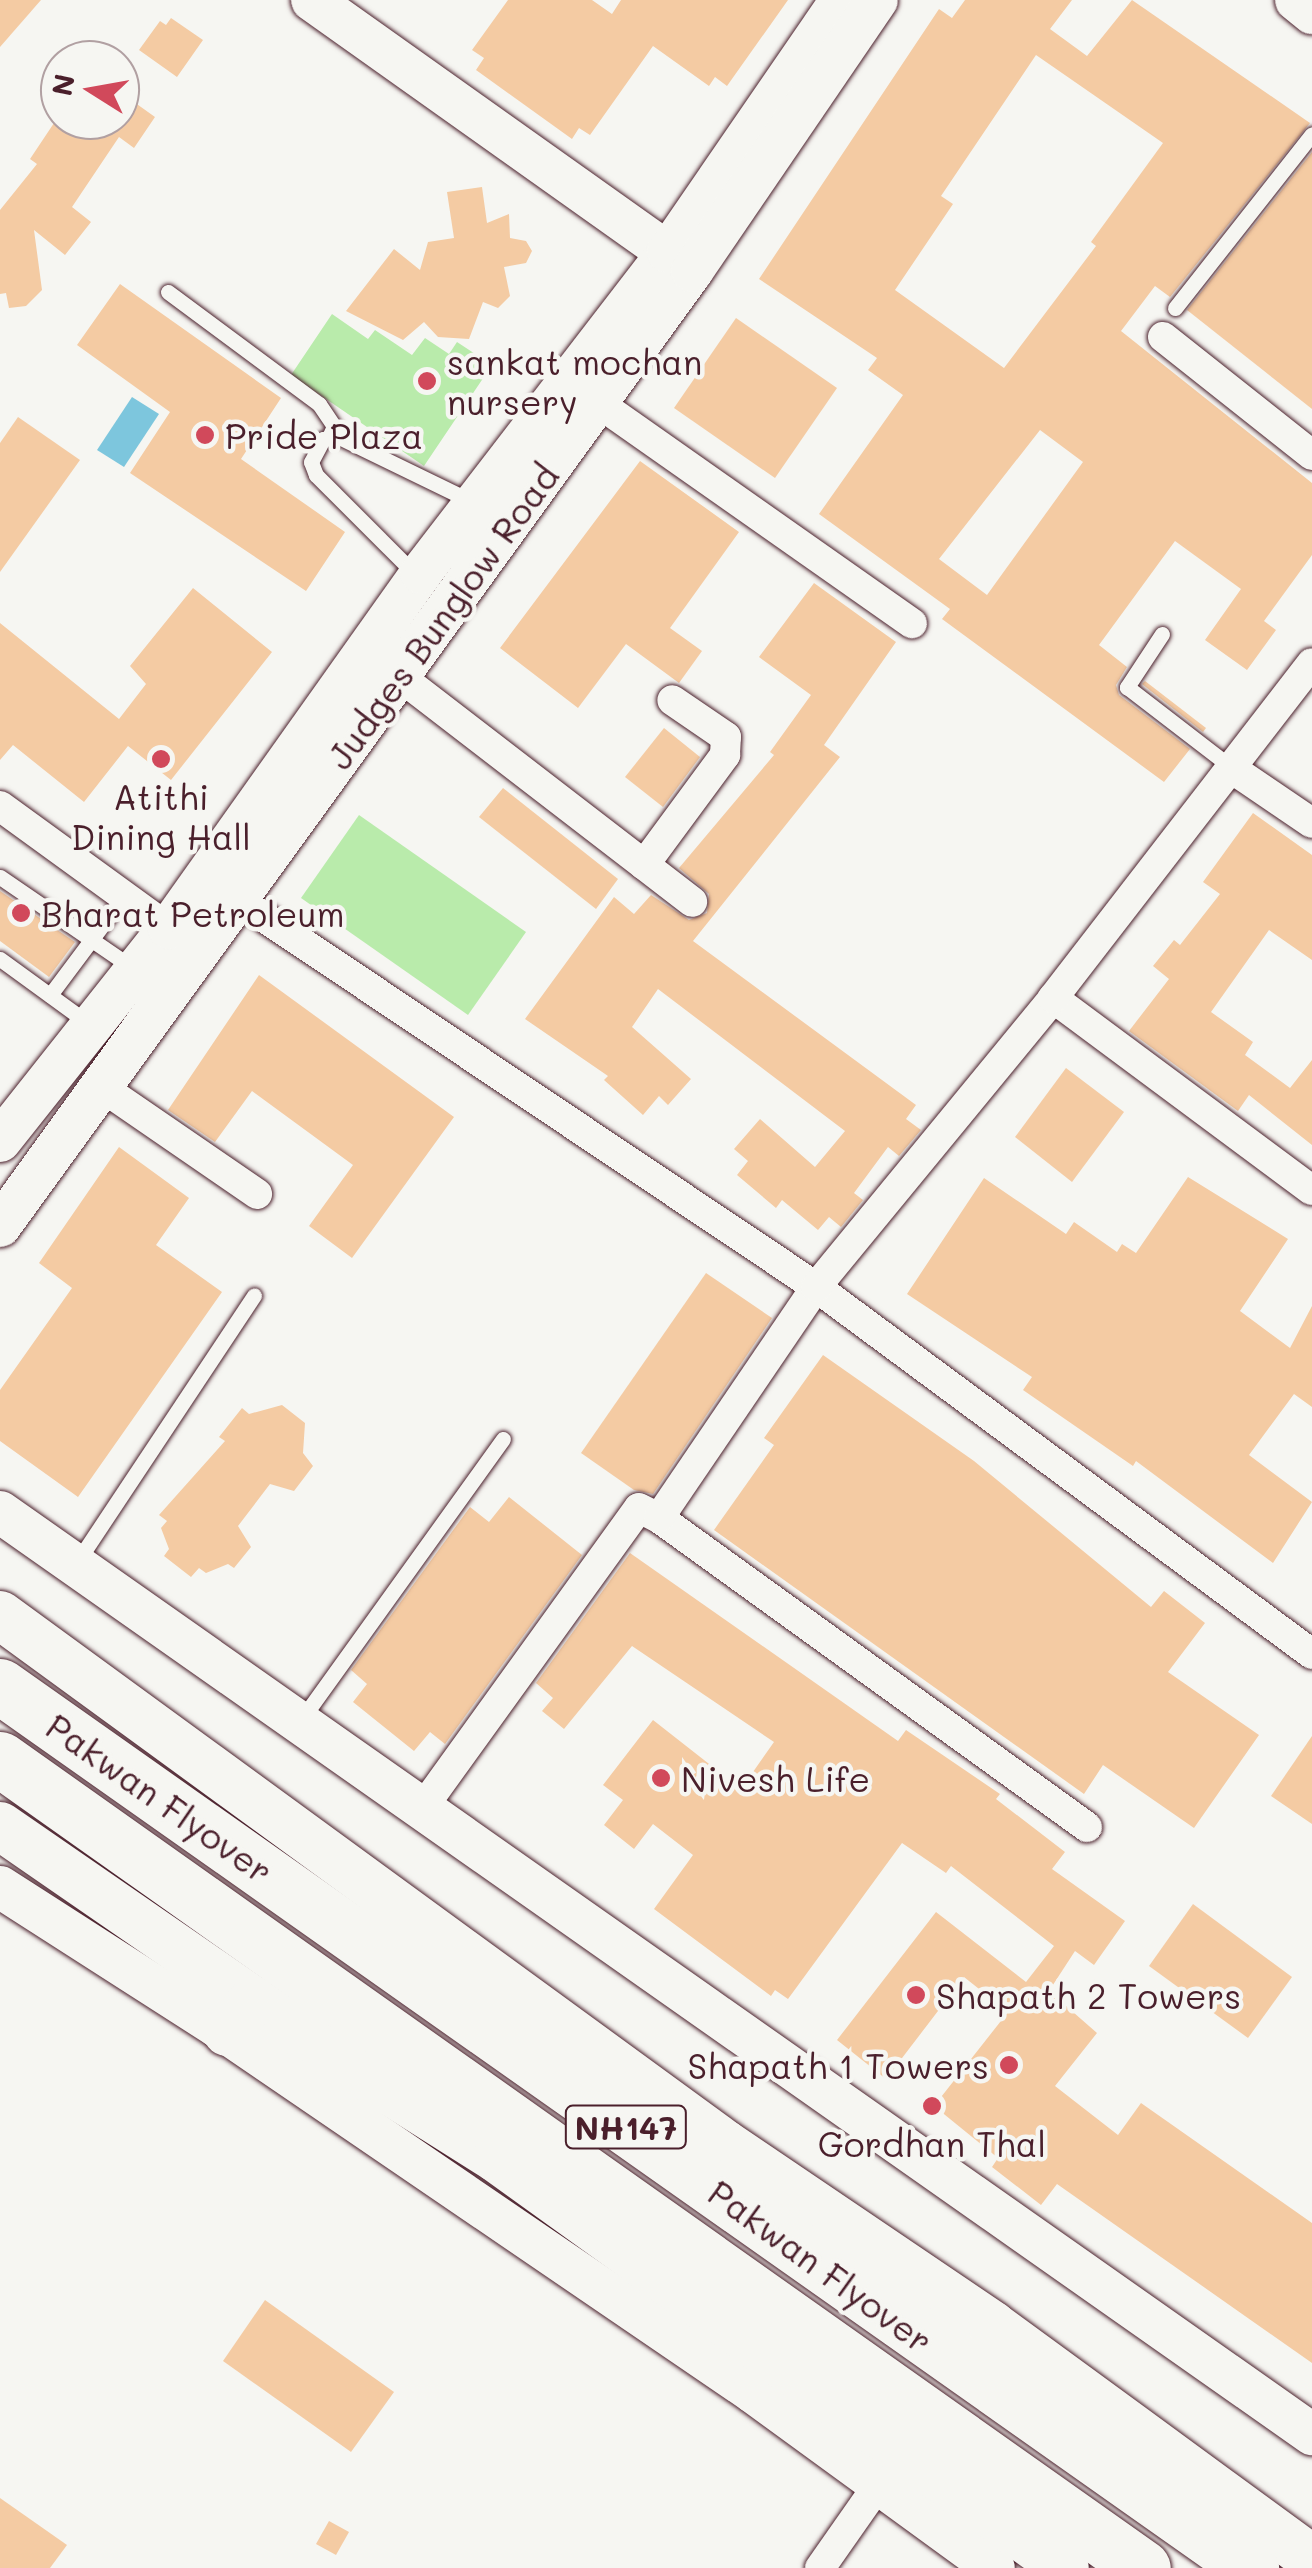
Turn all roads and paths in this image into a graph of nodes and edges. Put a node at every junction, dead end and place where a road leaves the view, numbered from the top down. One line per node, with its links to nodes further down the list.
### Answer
1 (312, 0): 7 (main road)
2 (841, 0): 7 (main road, Judges Bunglow Road)
3 (876, 0): 7 (main road, Judges Bunglow Road)
4 (1296, 0): 5 (main road)
5 (1312, 13)
6 (1312, 134): 9 (lane)
7 (680, 261): 11 (main road, Judges Bunglow Road); 14 (main road, Judges Bunglow Road)
8 (168, 292): 12 (lane)
9 (1175, 308)
10 (1164, 336): 13 (street)
11 (598, 402): 16 (street); 19 (main road, Judges Bunglow Road)
12 (330, 435): 14 (lane); 15 (lane)
13 (1312, 455)
14 (475, 503): 15 (main road, Judges Bunglow Road)
15 (418, 577): 26 (main road, Judges Bunglow Road)
16 (912, 623)
17 (1162, 634): 21 (lane)
18 (1312, 663): 21 (street)
19 (399, 676): 24 (street); 26 (main road, Judges Bunglow Road)
20 (672, 700): 24 (street)
21 (1234, 770): 23 (street); 34 (street)
22 (0, 806): 27 (street)
23 (1312, 823)
24 (644, 865): 28 (street)
25 (0, 877): 29 (lane)
26 (220, 888): 30 (main road, Judges Bunglow Road); 41 (street)
27 (124, 896): 29 (lane); 30 (street)
28 (692, 902)
29 (93, 938): 32 (lane); 33 (lane)
30 (185, 940): 32 (main road, Judges Bunglow Road); 36 (main road, Judges Bunglow Road)
31 (0, 959): 33 (lane)
32 (136, 970): 35 (main road, Judges Bunglow Road)
33 (50, 995): 35 (lane)
34 (1053, 998): 38 (street); 41 (street)
35 (92, 1025): 37 (main road, Judges Bunglow Road)
36 (103, 1088): 39 (street); 40 (main road, Judges Bunglow Road)
37 (0, 1140)
38 (1312, 1190)
39 (256, 1194)
40 (0, 1226)
41 (816, 1287): 45 (street); 48 (street)
42 (254, 1296): 46 (lane)
43 (503, 1439): 50 (lane)
44 (0, 1512): 46 (main road)
45 (659, 1518): 52 (street); 54 (street)
46 (75, 1566): 50 (main road)
47 (0, 1615): 59 (main road)
48 (1312, 1654)
49 (0, 1686): 64 (highway, Pakwan Flyover / NH147)
50 (299, 1724): 52 (main road)
51 (0, 1759): 63 (highway, Pakwan Flyover / NH147)
52 (421, 1810): 57 (main road)
53 (0, 1826): 56 (main road)
54 (1087, 1827)
55 (0, 1887): 56 (main road)
56 (240, 2016): 58 (main road)
57 (1312, 2434)
58 (891, 2467): 60 (street); 61 (main road); 62 (main road)
59 (1312, 2559)
60 (820, 2568)
61 (994, 2568)
62 (1065, 2568)
63 (1143, 2568)
64 (1251, 2568)

